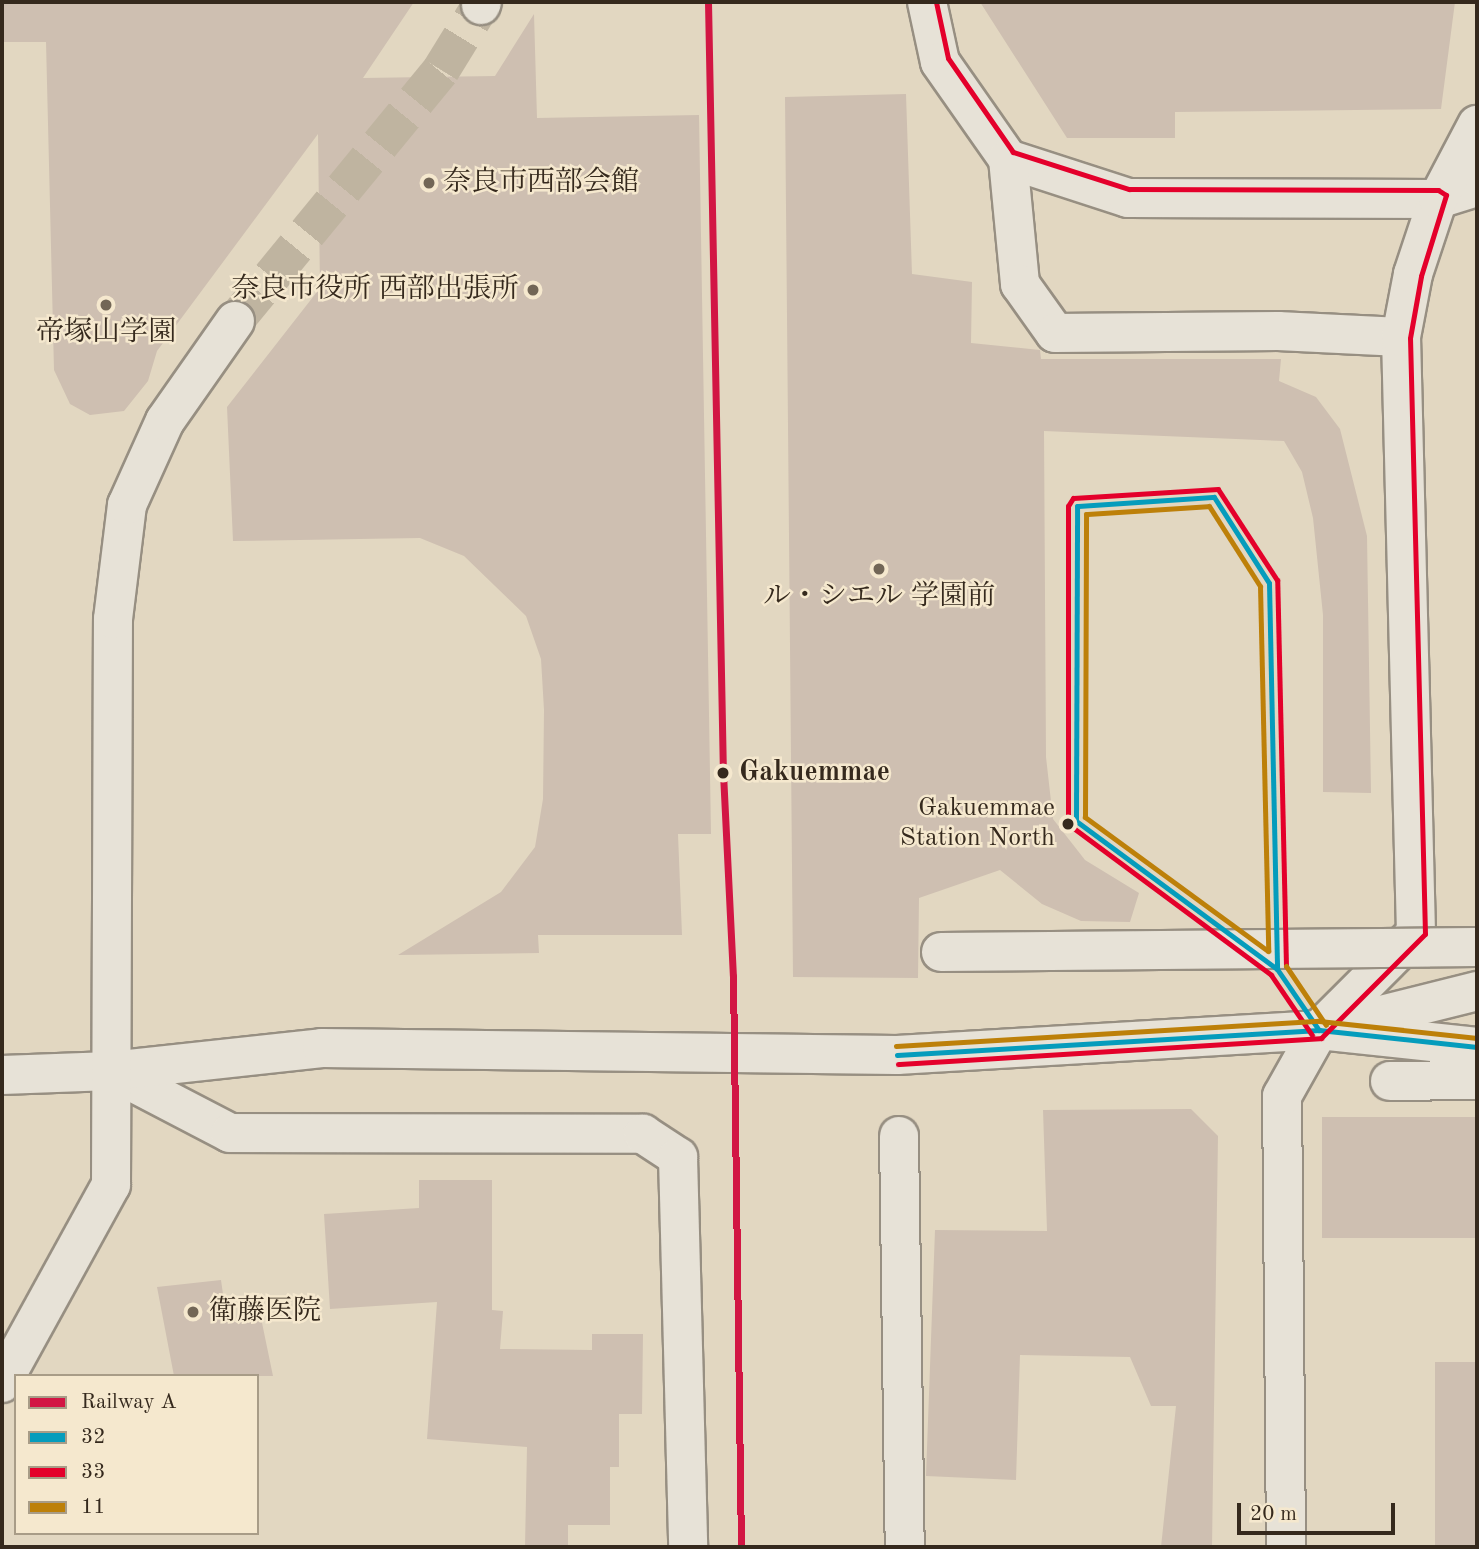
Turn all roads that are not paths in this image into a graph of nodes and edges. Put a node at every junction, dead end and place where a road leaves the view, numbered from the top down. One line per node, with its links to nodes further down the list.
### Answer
1 (927, 2): 3 (street)
2 (1477, 125): 5 (street)
3 (1007, 159): 5 (street); 7 (street)
4 (1477, 187): 5 (street)
5 (1438, 199): 7 (street)
6 (235, 321): 13 (street)
7 (1401, 337): 11 (street)
8 (1477, 947): 9 (street, bridge)
9 (941, 952)
10 (1477, 991): 11 (street)
11 (1319, 1030): 12 (street); 13 (street); 21 (street)
12 (1477, 1047)
13 (111, 1071): 14 (street); 18 (street); 19 (street)
14 (2, 1074)
15 (1477, 1080): 16 (street)
16 (1390, 1081)
17 (899, 1136): 20 (street)
18 (2, 1383)
19 (688, 1547)
20 (905, 1547)
21 (1286, 1547)

